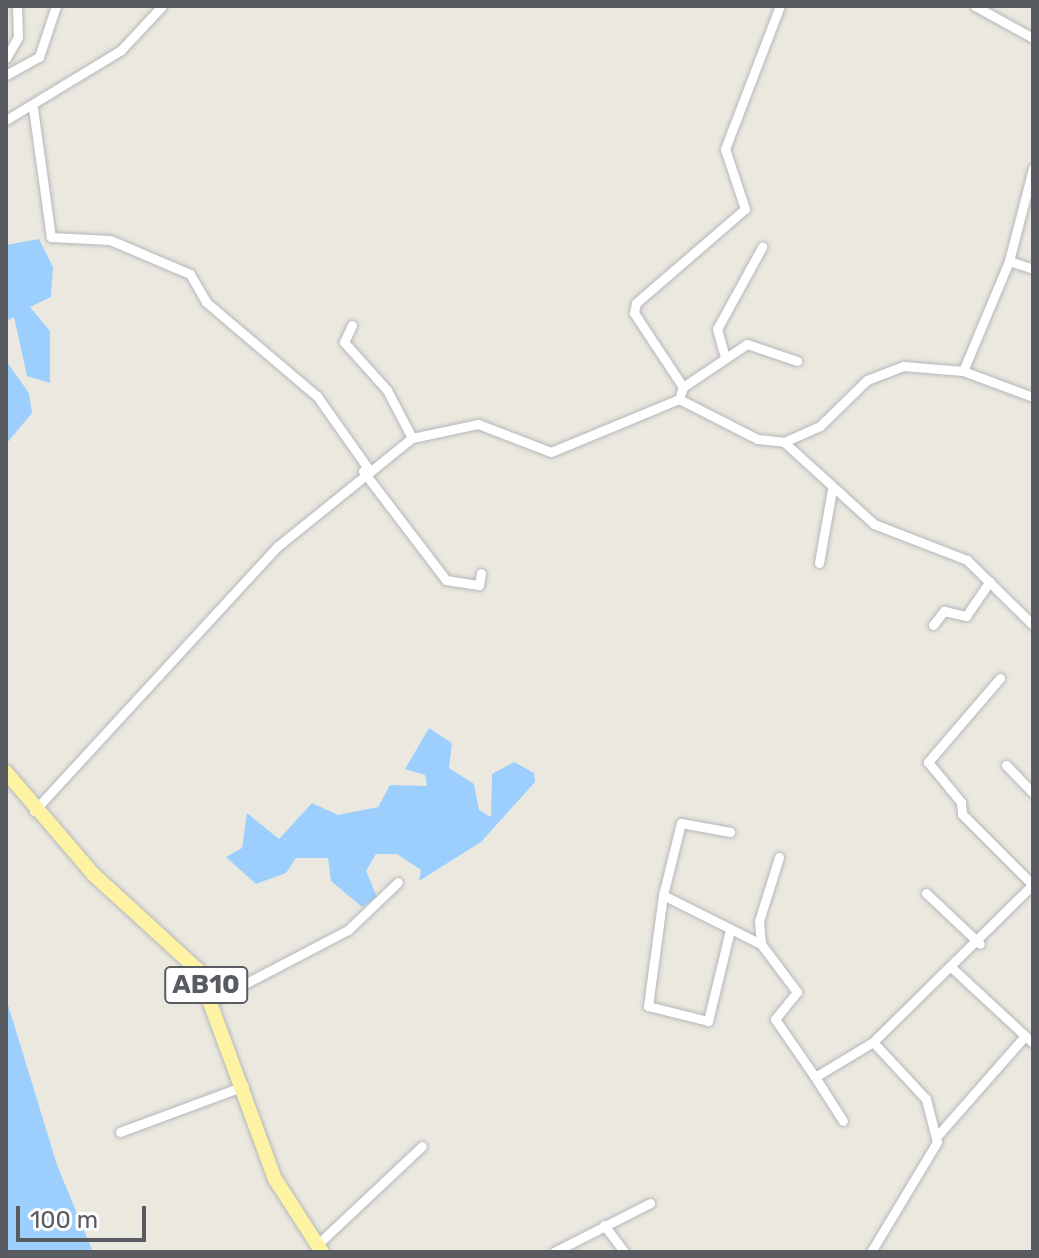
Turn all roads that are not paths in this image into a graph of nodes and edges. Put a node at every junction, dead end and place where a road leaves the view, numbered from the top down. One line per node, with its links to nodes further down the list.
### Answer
1 (17, 6): 7 (street)
2 (56, 6): 8 (street)
3 (162, 6): 9 (street)
4 (780, 6): 19 (street)
5 (975, 6): 6 (street)
6 (1033, 38)
7 (6, 58)
8 (6, 75)
9 (33, 108): 10 (street); 24 (street)
10 (6, 120)
11 (1033, 168): 13 (street)
12 (762, 247): 16 (street)
13 (1009, 261): 14 (street); 18 (street)
14 (1033, 269)
15 (352, 325): 22 (street)
16 (725, 357): 17 (street); 19 (street)
17 (797, 361)
18 (963, 371): 20 (street); 23 (street)
19 (683, 387): 21 (street)
20 (1033, 397)
21 (679, 399): 22 (street); 23 (street)
22 (412, 438): 24 (street)
23 (784, 442): 25 (street)
24 (365, 469): 27 (street); 35 (street)
25 (832, 489): 26 (street); 28 (street)
26 (819, 563)
27 (481, 573)
28 (990, 581): 29 (street); 30 (street)
29 (933, 625)
30 (1033, 625)
31 (1000, 678): 39 (street)
32 (1006, 765): 34 (street)
33 (6, 772): 35 (main road, AB10)
34 (1033, 793)
35 (34, 811): 46 (main road, AB10)
36 (730, 832): 41 (street)
37 (779, 857): 43 (street)
38 (398, 882): 46 (street)
39 (1033, 885): 44 (street)
40 (926, 893): 44 (street)
41 (663, 895): 42 (street); 42 (street)
42 (730, 930): 43 (street)
43 (761, 944): 49 (street)
44 (980, 944): 45 (street)
45 (952, 968): 47 (street); 48 (street)
46 (214, 1000): 50 (main road, AB10)
47 (1029, 1040): 53 (street)
48 (873, 1042): 49 (street); 53 (street)
49 (815, 1077): 51 (street)
50 (244, 1086): 52 (street); 57 (main road, AB10)
51 (843, 1121)
52 (120, 1132)
53 (938, 1135): 60 (street)
54 (422, 1146): 57 (street)
55 (650, 1203): 56 (street)
56 (604, 1225): 58 (street); 59 (street)
57 (320, 1249)
58 (554, 1252)
59 (624, 1252)
60 (871, 1252)

